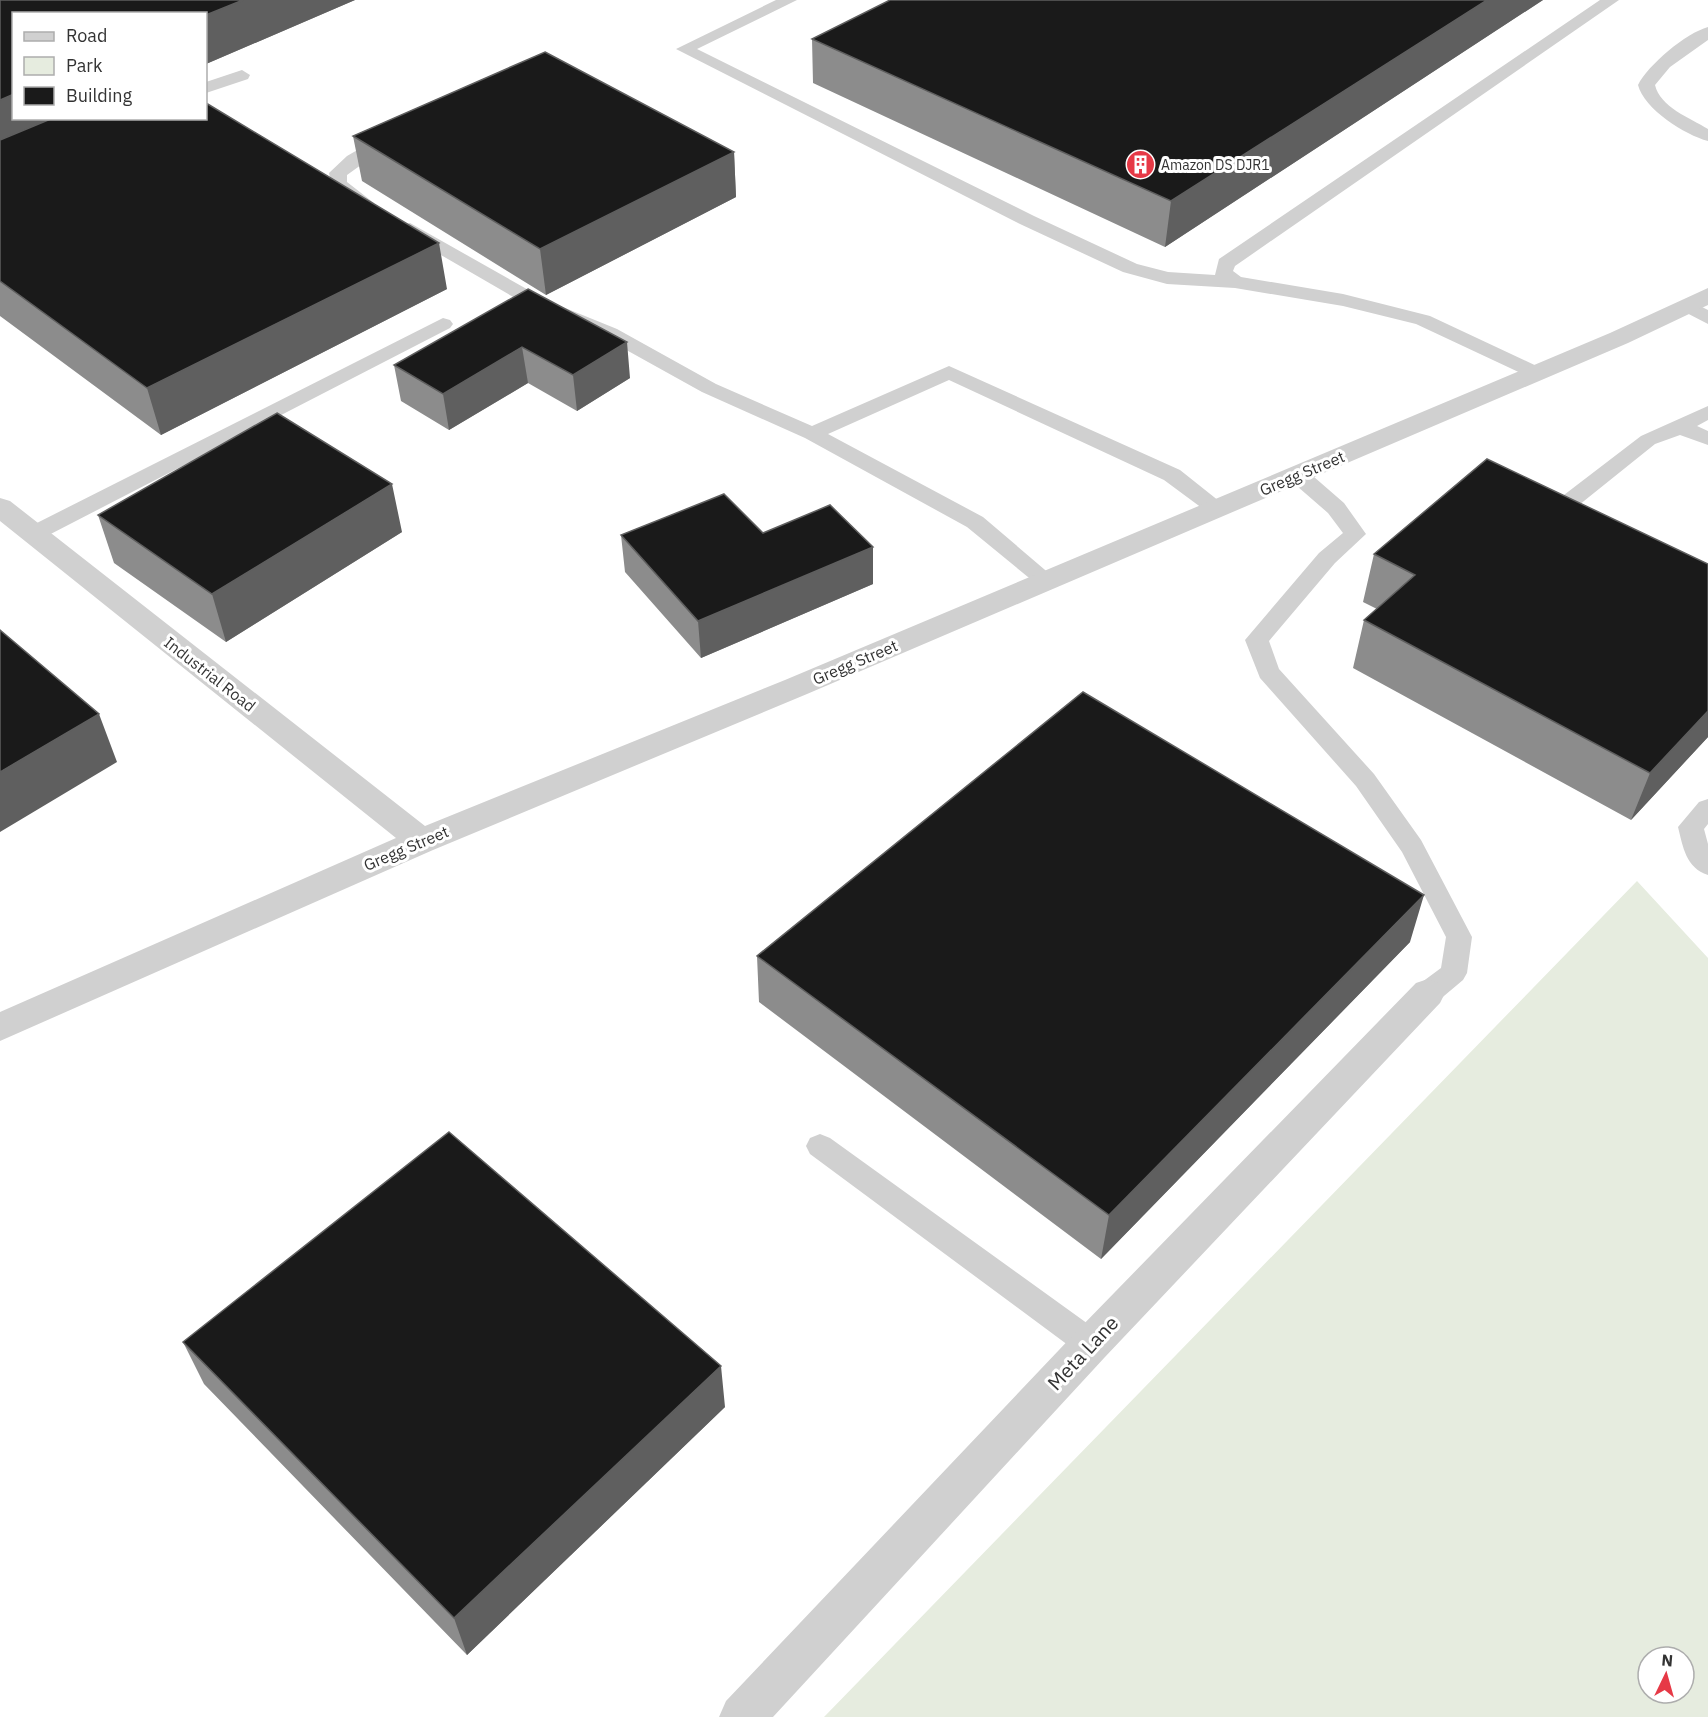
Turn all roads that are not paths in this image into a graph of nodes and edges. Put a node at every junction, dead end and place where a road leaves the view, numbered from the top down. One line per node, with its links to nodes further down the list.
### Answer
1 (789, 0): 10 (lane)
2 (1611, 0): 10 (lane)
3 (1708, 32): 7 (lane)
4 (242, 75): 5 (lane)
5 (207, 88)
6 (408, 128): 8 (lane)
7 (1708, 136)
8 (377, 210)
9 (397, 222): 16 (lane)
10 (1235, 282): 13 (lane)
11 (1701, 306): 13 (street, Gregg Street)
12 (443, 324): 22 (lane)
13 (1536, 373): 18 (street, Gregg Street)
14 (1708, 412): 15 (lane)
15 (1680, 428): 17 (lane); 21 (lane)
16 (812, 434): 20 (lane); 23 (lane)
17 (1708, 439)
18 (1298, 475): 20 (street, Gregg Street); 27 (lane)
19 (0, 507): 22 (street, Industrial Road)
20 (1218, 508): 23 (street, Gregg Street)
21 (1603, 530)
22 (33, 534): 25 (street, Industrial Road)
23 (1047, 581): 25 (street, Gregg Street)
24 (1708, 808): 26 (lane)
25 (421, 841): 28 (street, Gregg Street)
26 (1708, 865)
27 (1428, 993): 30 (street, Meta Lane)
28 (0, 1027)
29 (820, 1146): 30 (lane)
30 (1091, 1344): 31 (street, Meta Lane)
31 (742, 1717)

